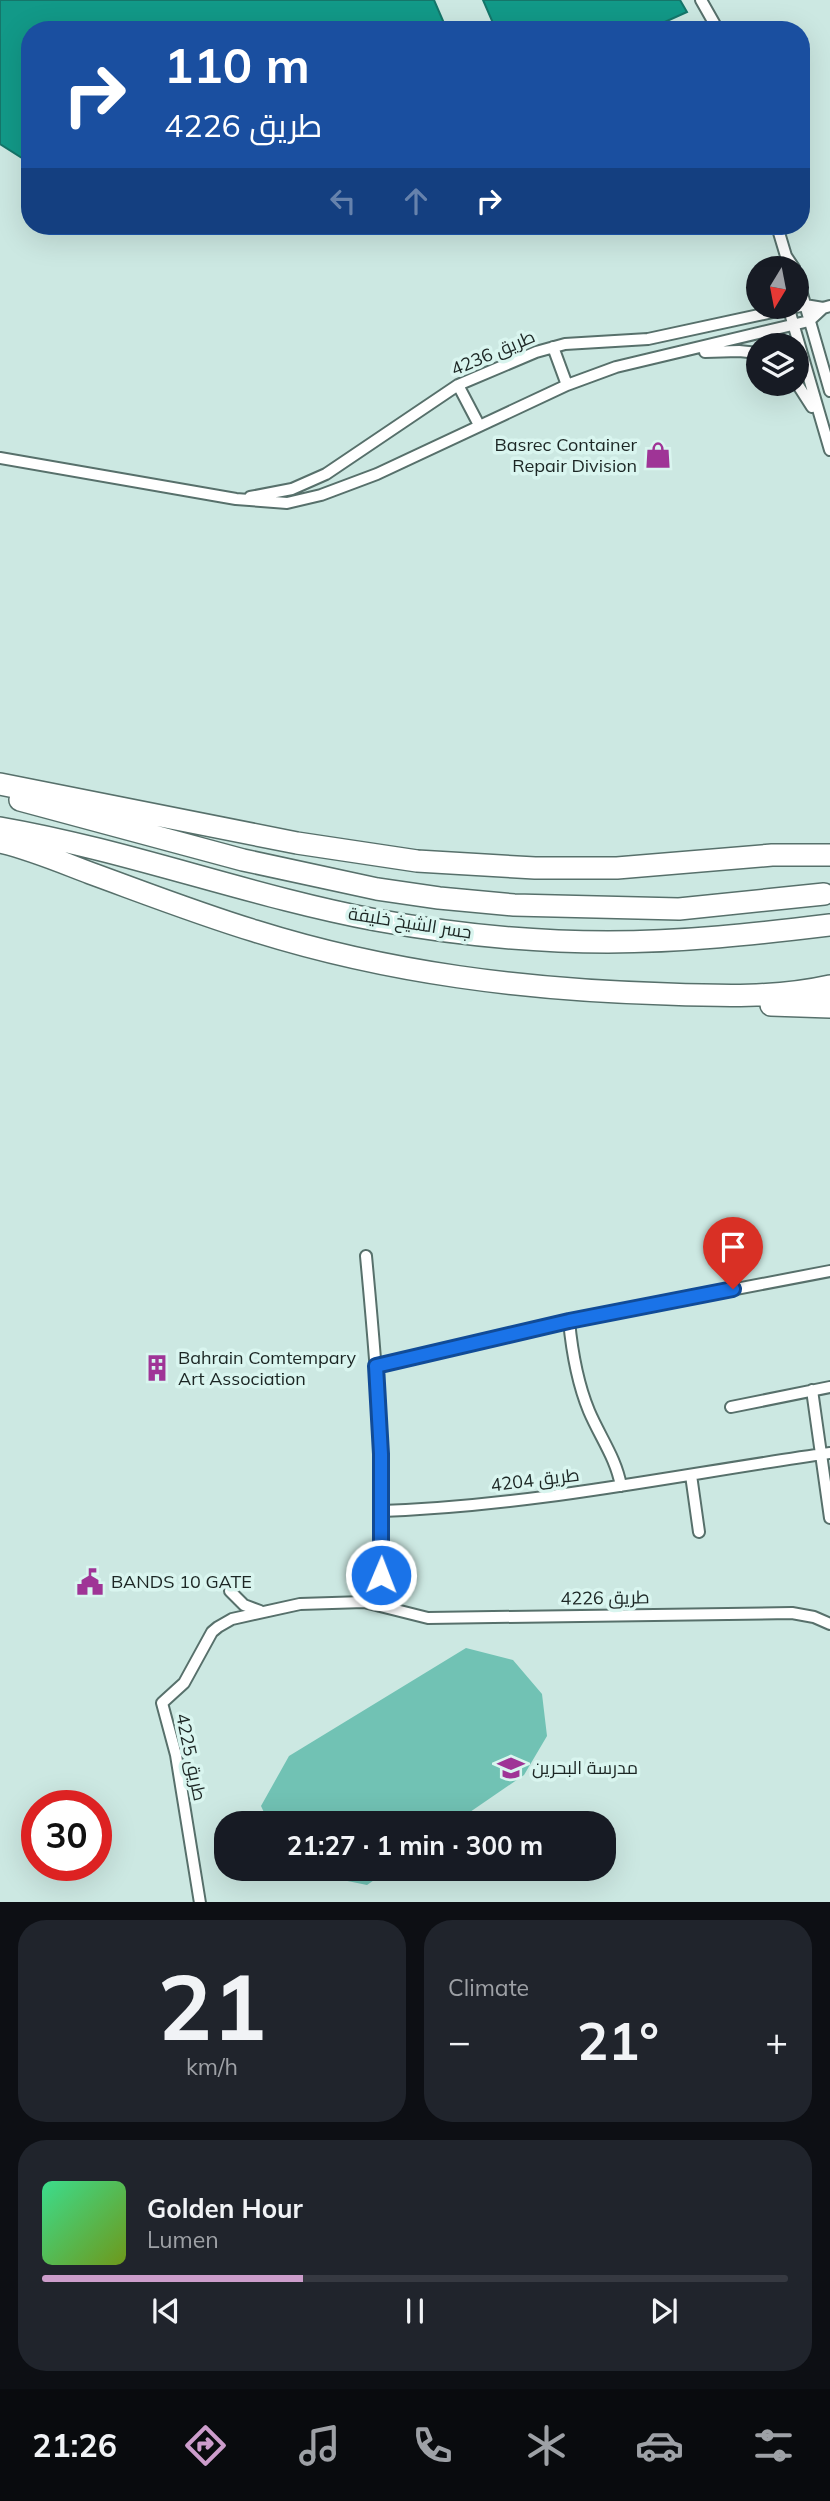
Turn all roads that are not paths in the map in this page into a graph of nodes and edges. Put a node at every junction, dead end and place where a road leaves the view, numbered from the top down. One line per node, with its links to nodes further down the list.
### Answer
1 (701, 0): 2 (street)
2 (713, 21)
3 (779, 235): 4 (street)
4 (784, 256)
5 (809, 305): 6 (street)
6 (827, 307): 9 (street)
7 (746, 317): 11 (street, طريق 4236)
8 (791, 319): 10 (street)
9 (809, 321): 10 (street, طريق 4236); 16 (street)
10 (792, 325): 13 (street, طريق 4236); 18 (street)
11 (553, 347): 14 (street, طريق 4236); 15 (street)
12 (746, 352): 13 (street)
13 (681, 353): 15 (street, طريق 4236)
14 (458, 385): 19 (street); 22 (street, طريق 4236)
15 (567, 385): 19 (street, طريق 4236)
16 (830, 391)
17 (805, 396): 18 (street)
18 (820, 419): 20 (street)
19 (479, 425): 22 (street, طريق 4236)
20 (830, 450)
21 (0, 458): 22 (street, طريق 4236)
22 (236, 499)
23 (0, 784): 28 (highway)
24 (0, 794): 30 (highway, جسر الشيخ خليفة)
25 (0, 828): 31 (highway, جسر الشيخ خليفة)
26 (0, 842): 33 (highway)
27 (830, 844): 28 (highway)
28 (772, 855): 29 (highway)
29 (830, 855)
30 (824, 894)
31 (830, 925)
32 (830, 986): 33 (highway)
33 (693, 995): 34 (highway)
34 (830, 1007)
35 (366, 1256): 38 (street)
36 (830, 1270): 37 (street)
37 (569, 1321): 38 (street); 44 (street)
38 (376, 1366): 45 (street)
39 (830, 1387): 40 (street)
40 (812, 1390): 41 (street); 42 (street)
41 (731, 1407)
42 (825, 1453): 43 (street, طريق 4204); 46 (street)
43 (691, 1475): 44 (street, طريق 4204); 47 (street)
44 (621, 1486): 45 (street, طريق 4204)
45 (382, 1511): 49 (street)
46 (830, 1518)
47 (699, 1532)
48 (230, 1591): 50 (street)
49 (380, 1606): 50 (street, طريق 4226); 51 (street, طريق 4226)
50 (266, 1612): 52 (street, طريق 4226)
51 (830, 1624)
52 (162, 1703): 53 (street, طريق 4225)
53 (200, 1902)

